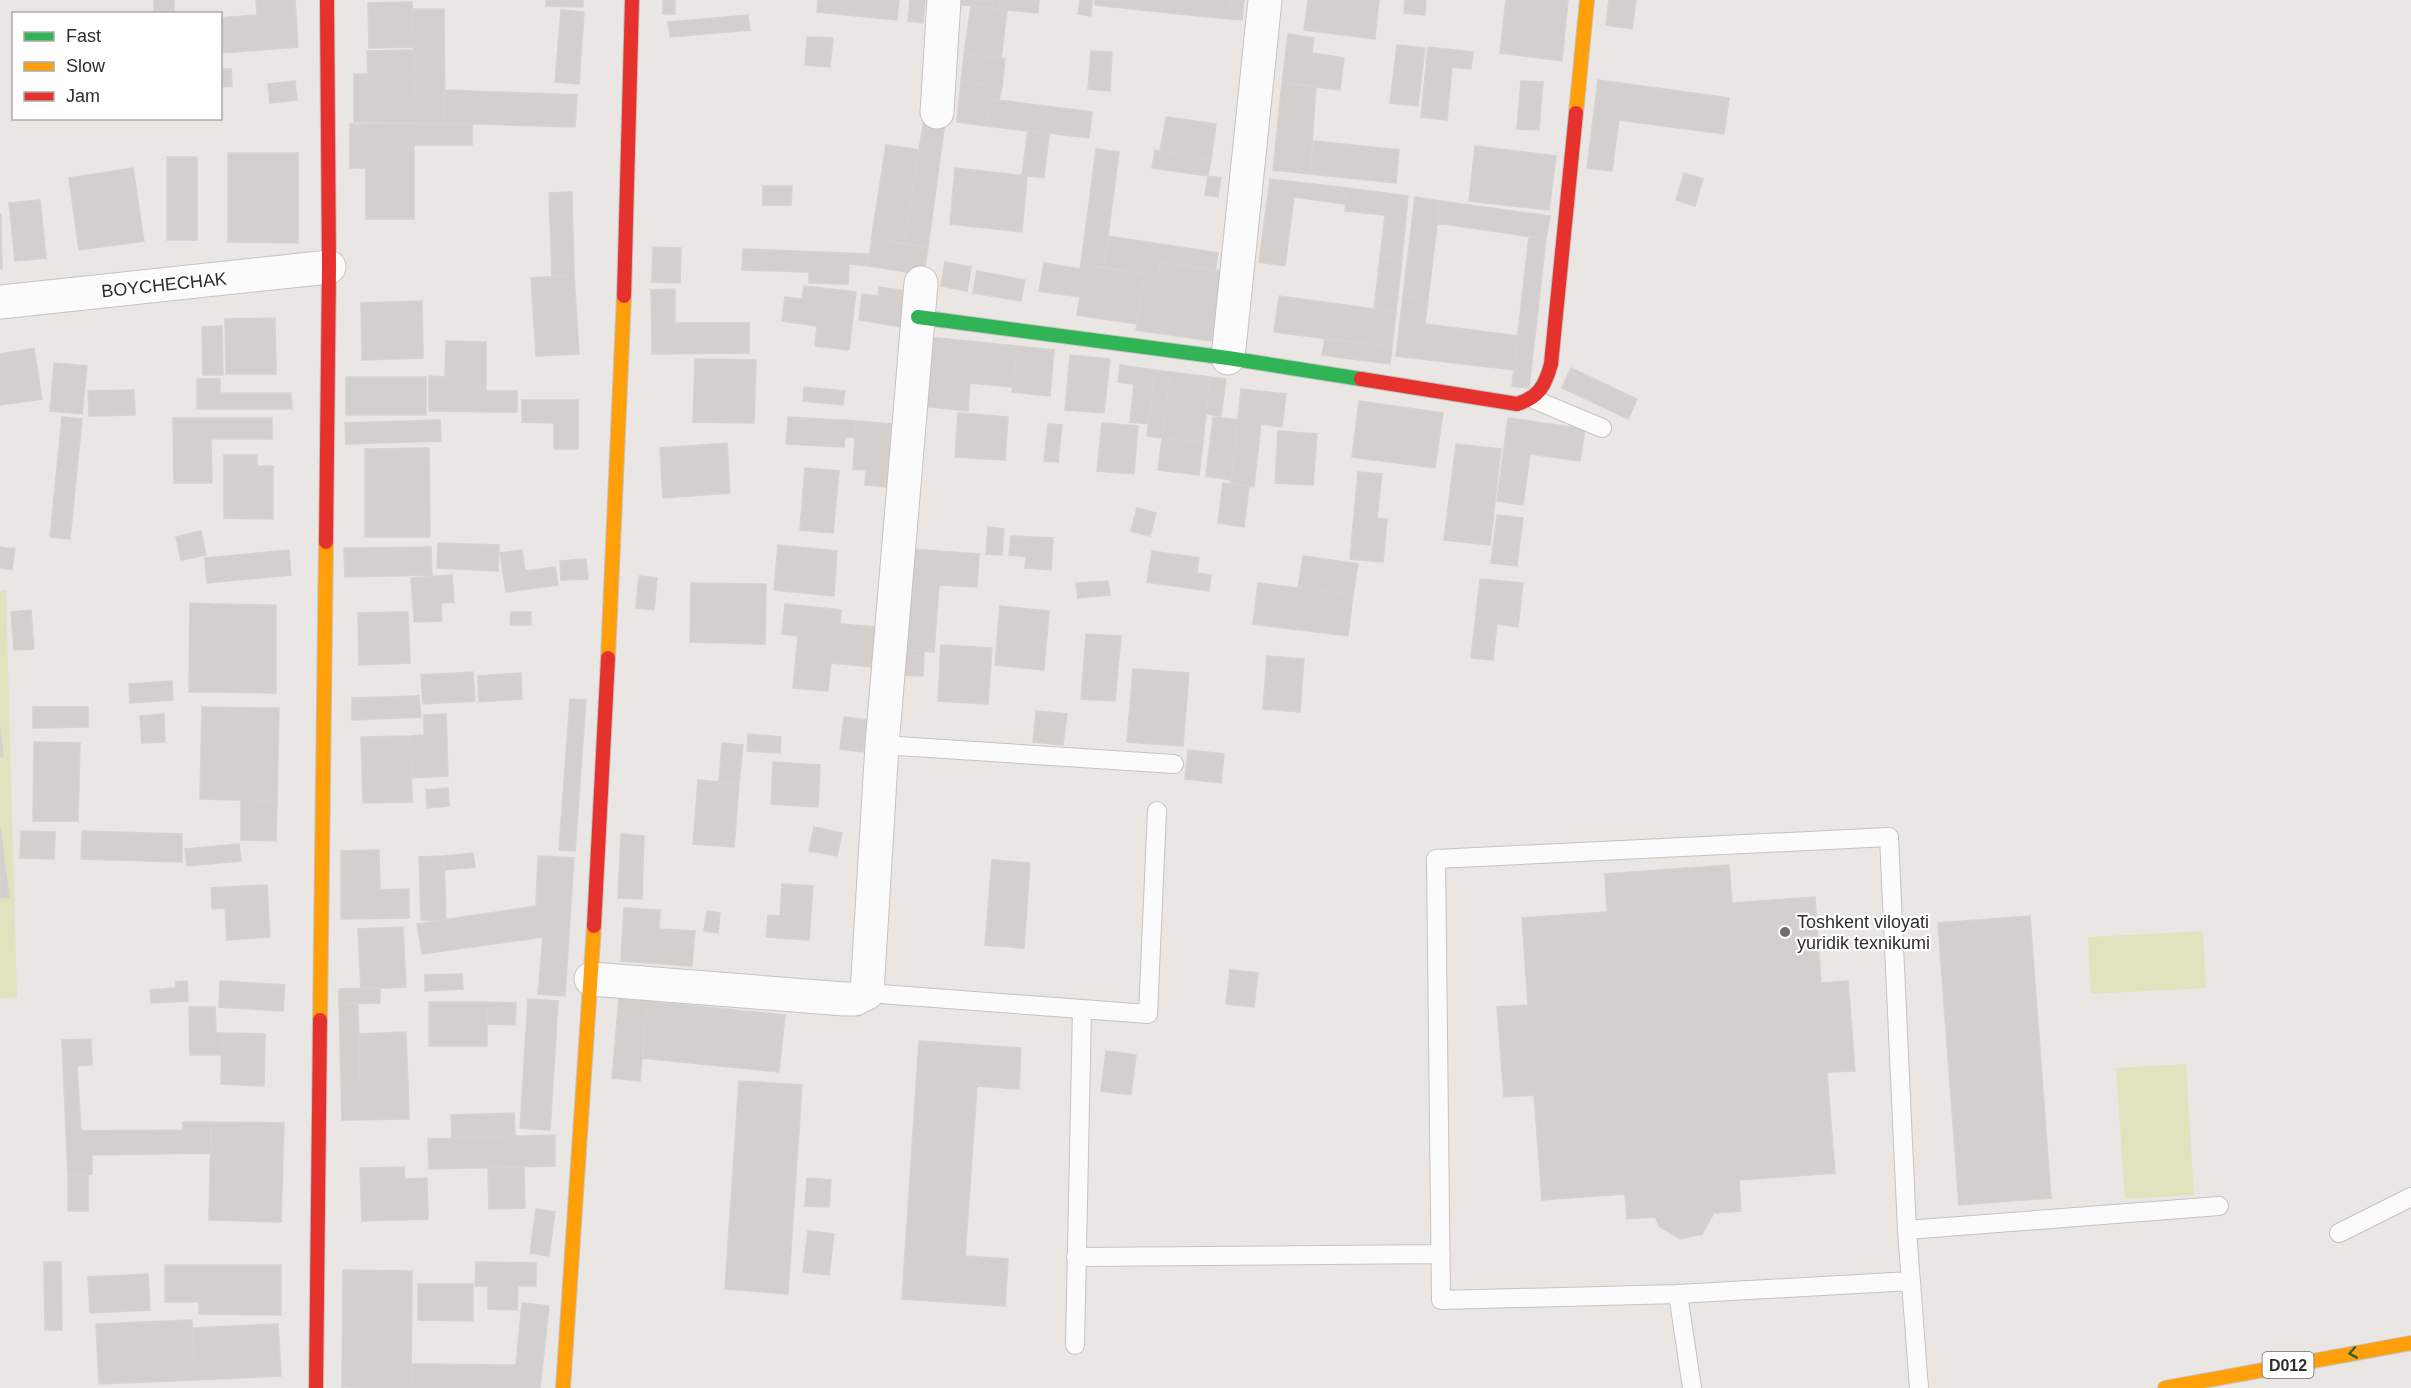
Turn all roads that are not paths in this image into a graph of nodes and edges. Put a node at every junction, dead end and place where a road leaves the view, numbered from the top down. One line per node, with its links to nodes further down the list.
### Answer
1 (327, 0): 7 (main road)
2 (632, 0): 17 (main road)
3 (944, 0): 6 (street)
4 (1264, 0): 11 (street)
5 (1587, 0): 12 (main road)
6 (937, 112)
7 (329, 267): 9 (street, BOYCHECHAK); 30 (main road)
8 (921, 283): 10 (street)
9 (0, 302)
10 (918, 316): 11 (main road); 14 (street)
11 (1228, 358): 12 (main road)
12 (1533, 399): 13 (lane)
13 (1602, 429)
14 (882, 745): 15 (lane); 18 (street)
15 (1174, 764)
16 (1157, 811): 19 (lane)
17 (591, 979): 18 (street); 31 (main road)
18 (867, 993): 19 (lane)
19 (1082, 1011): 25 (lane)
20 (2411, 1197): 23 (lane)
21 (2219, 1206): 22 (lane)
22 (1907, 1230): 24 (lane); 26 (lane)
23 (2339, 1233)
24 (1441, 1254): 25 (lane); 27 (lane)
25 (1076, 1257): 29 (lane)
26 (1911, 1281): 27 (lane); 33 (lane)
27 (1678, 1294): 32 (lane)
28 (2411, 1343): 34 (main road, D012, one-way to 34)
29 (1075, 1345)
30 (316, 1388)
31 (563, 1388)
32 (1692, 1388)
33 (1919, 1388)
34 (2165, 1388)

